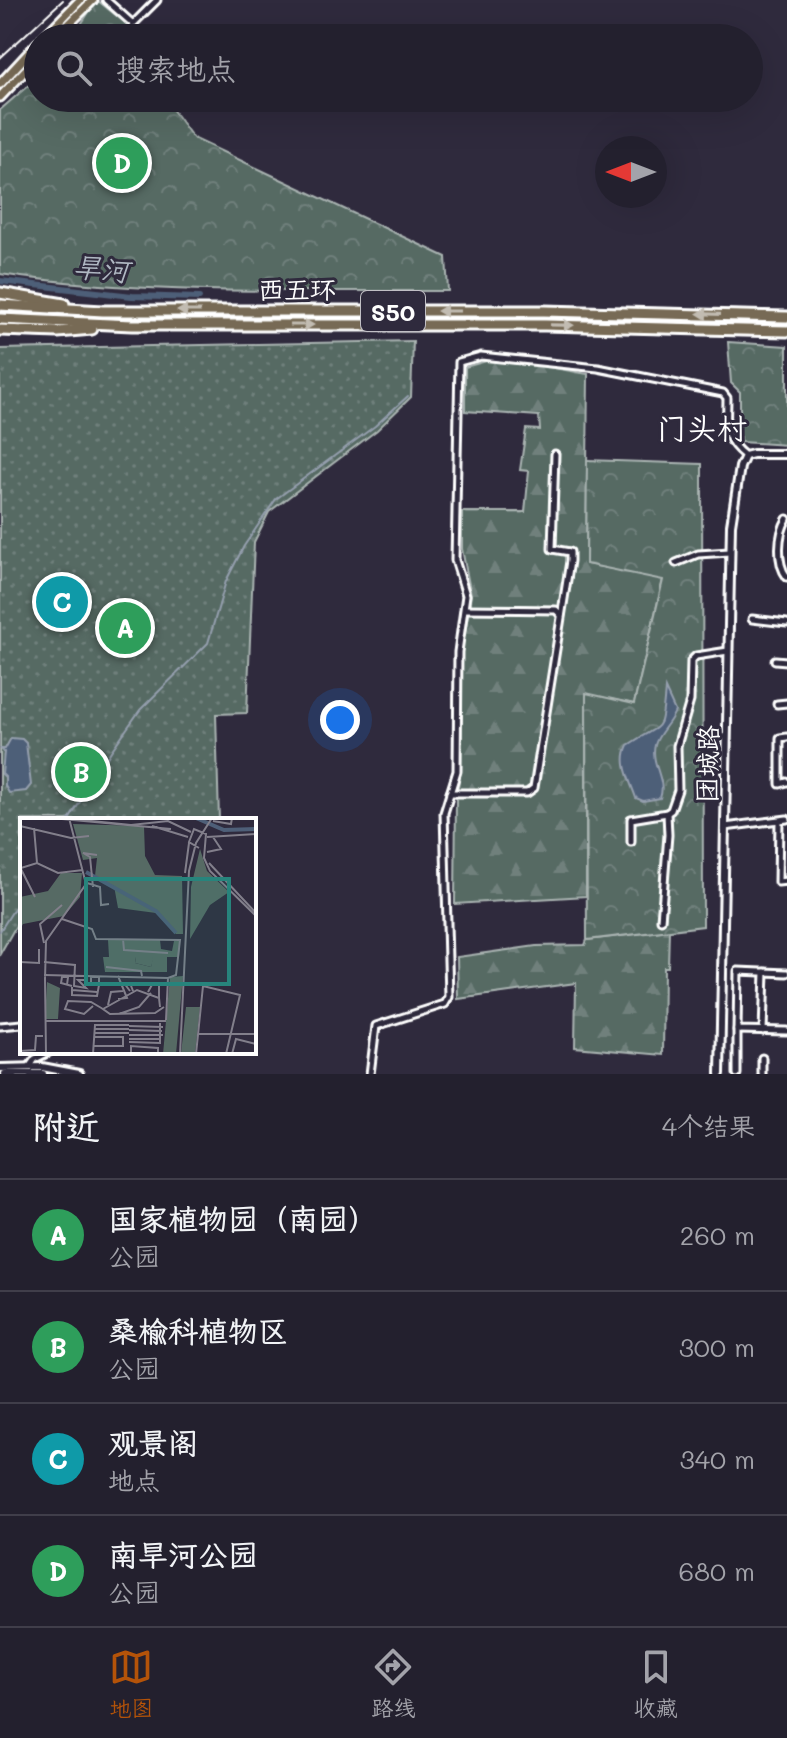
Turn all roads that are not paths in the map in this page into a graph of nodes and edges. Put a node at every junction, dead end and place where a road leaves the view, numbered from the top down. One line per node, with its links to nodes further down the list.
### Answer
1 (80, 0): 5 (main road)
2 (93, 0): 6 (main road)
3 (157, 0): 4 (street)
4 (107, 1)
5 (57, 24)
6 (69, 24)
7 (24, 58): 9 (main road)
8 (24, 72): 10 (main road)
9 (0, 84)
10 (0, 97)
11 (0, 293): 13 (highway)
12 (0, 305): 13 (highway, 西五环 / S50)
13 (103, 311): 14 (highway, 西五环 / S50, one-way to 13)
14 (787, 317)
15 (0, 319): 16 (highway, 西五环 / S50)
16 (132, 325): 17 (highway); 18 (highway, 西五环 / S50, one-way to 18)
17 (0, 330)
18 (787, 331)
19 (555, 454): 27 (street)
20 (787, 454): 21 (street)
21 (745, 456): 23 (street, 团城路); 26 (street)
22 (787, 519): 25 (street)
23 (730, 552): 24 (street); 30 (street, 团城路)
24 (676, 563)
25 (787, 577)
26 (465, 609): 27 (street); 37 (street)
27 (561, 615): 37 (street)
28 (752, 619): 29 (street)
29 (787, 623)
30 (728, 651): 38 (street); 41 (street, 团城路)
31 (775, 660): 32 (street)
32 (787, 661)
33 (787, 703): 34 (street)
34 (777, 704)
35 (787, 737): 36 (street)
36 (787, 782)
37 (450, 793): 59 (street)
38 (667, 813): 42 (street); 44 (street)
39 (787, 819): 40 (street)
40 (779, 821): 41 (street); 43 (street)
41 (725, 827): 60 (street, 团城路)
42 (631, 842)
43 (787, 881)
44 (661, 920)
45 (765, 972): 46 (street); 49 (street); 50 (street)
46 (787, 973)
47 (20, 1024): 48 (street)
48 (0, 1026)
49 (737, 1030): 50 (street); 61 (street)
50 (763, 1031): 51 (street)
51 (787, 1031)
52 (45, 1054): 54 (street)
53 (762, 1058): 62 (street)
54 (30, 1066): 55 (street); 58 (street)
55 (0, 1068)
56 (5, 1074): 57 (street)
57 (43, 1074)
58 (79, 1074)
59 (370, 1074)
60 (720, 1074)
61 (737, 1074)
62 (762, 1074)

